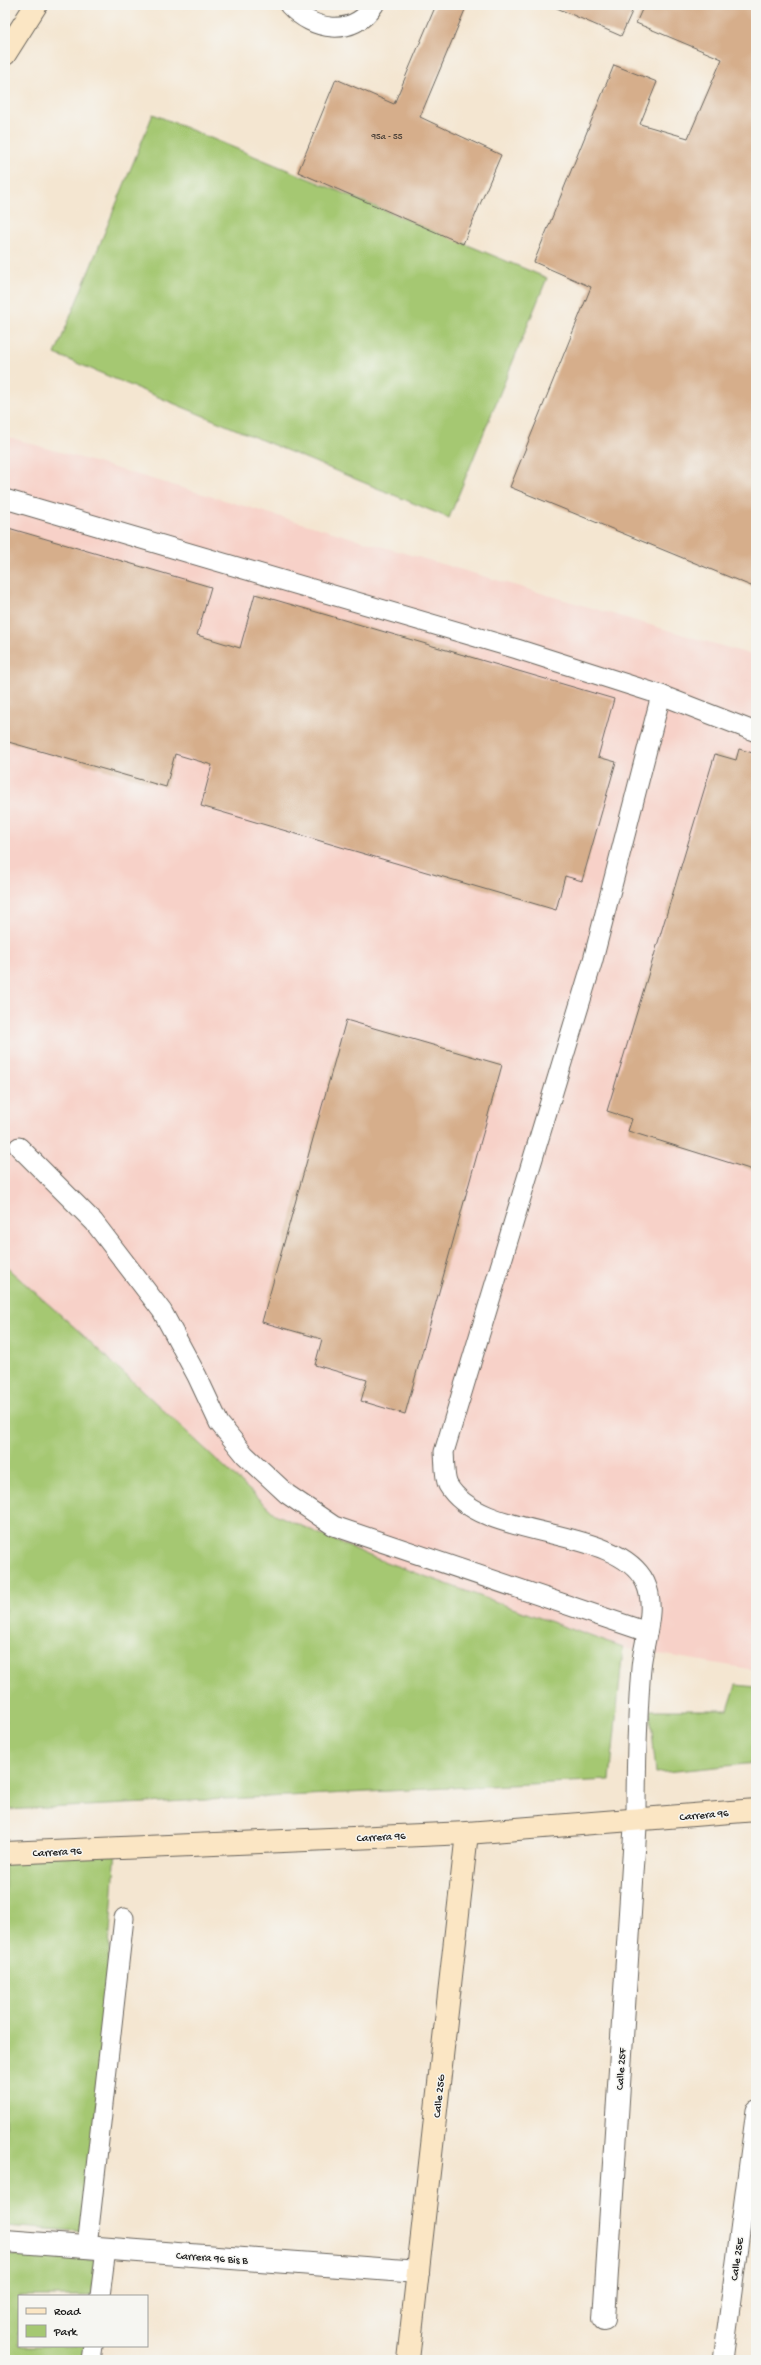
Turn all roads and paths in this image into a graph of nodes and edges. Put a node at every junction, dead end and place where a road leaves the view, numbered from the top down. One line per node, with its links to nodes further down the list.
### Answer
1 (36, 5): 4 (street)
2 (289, 5): 3 (lane)
3 (374, 5)
4 (5, 54)
5 (5, 499): 6 (lane)
6 (661, 695): 7 (lane); 9 (lane)
7 (756, 732)
8 (19, 1147): 9 (lane)
9 (647, 1632): 11 (lane)
10 (756, 1810): 11 (street, Carrera 96)
11 (636, 1819): 12 (street, Carrera 96); 20 (street, Calle 25F)
12 (467, 1833): 13 (street, Carrera 96); 18 (street, Calle 25G)
13 (5, 1853)
14 (124, 1918): 17 (lane)
15 (756, 2110): 24 (lane, Calle 25E)
16 (5, 2242): 17 (street, Carrera 96 Bis B)
17 (96, 2248): 18 (street, Carrera 96 Bis B); 19 (lane)
18 (418, 2272): 23 (street, Calle 25G)
19 (100, 2295)
20 (604, 2319)
21 (93, 2347): 22 (lane)
22 (91, 2360)
23 (408, 2360)
24 (723, 2360)

